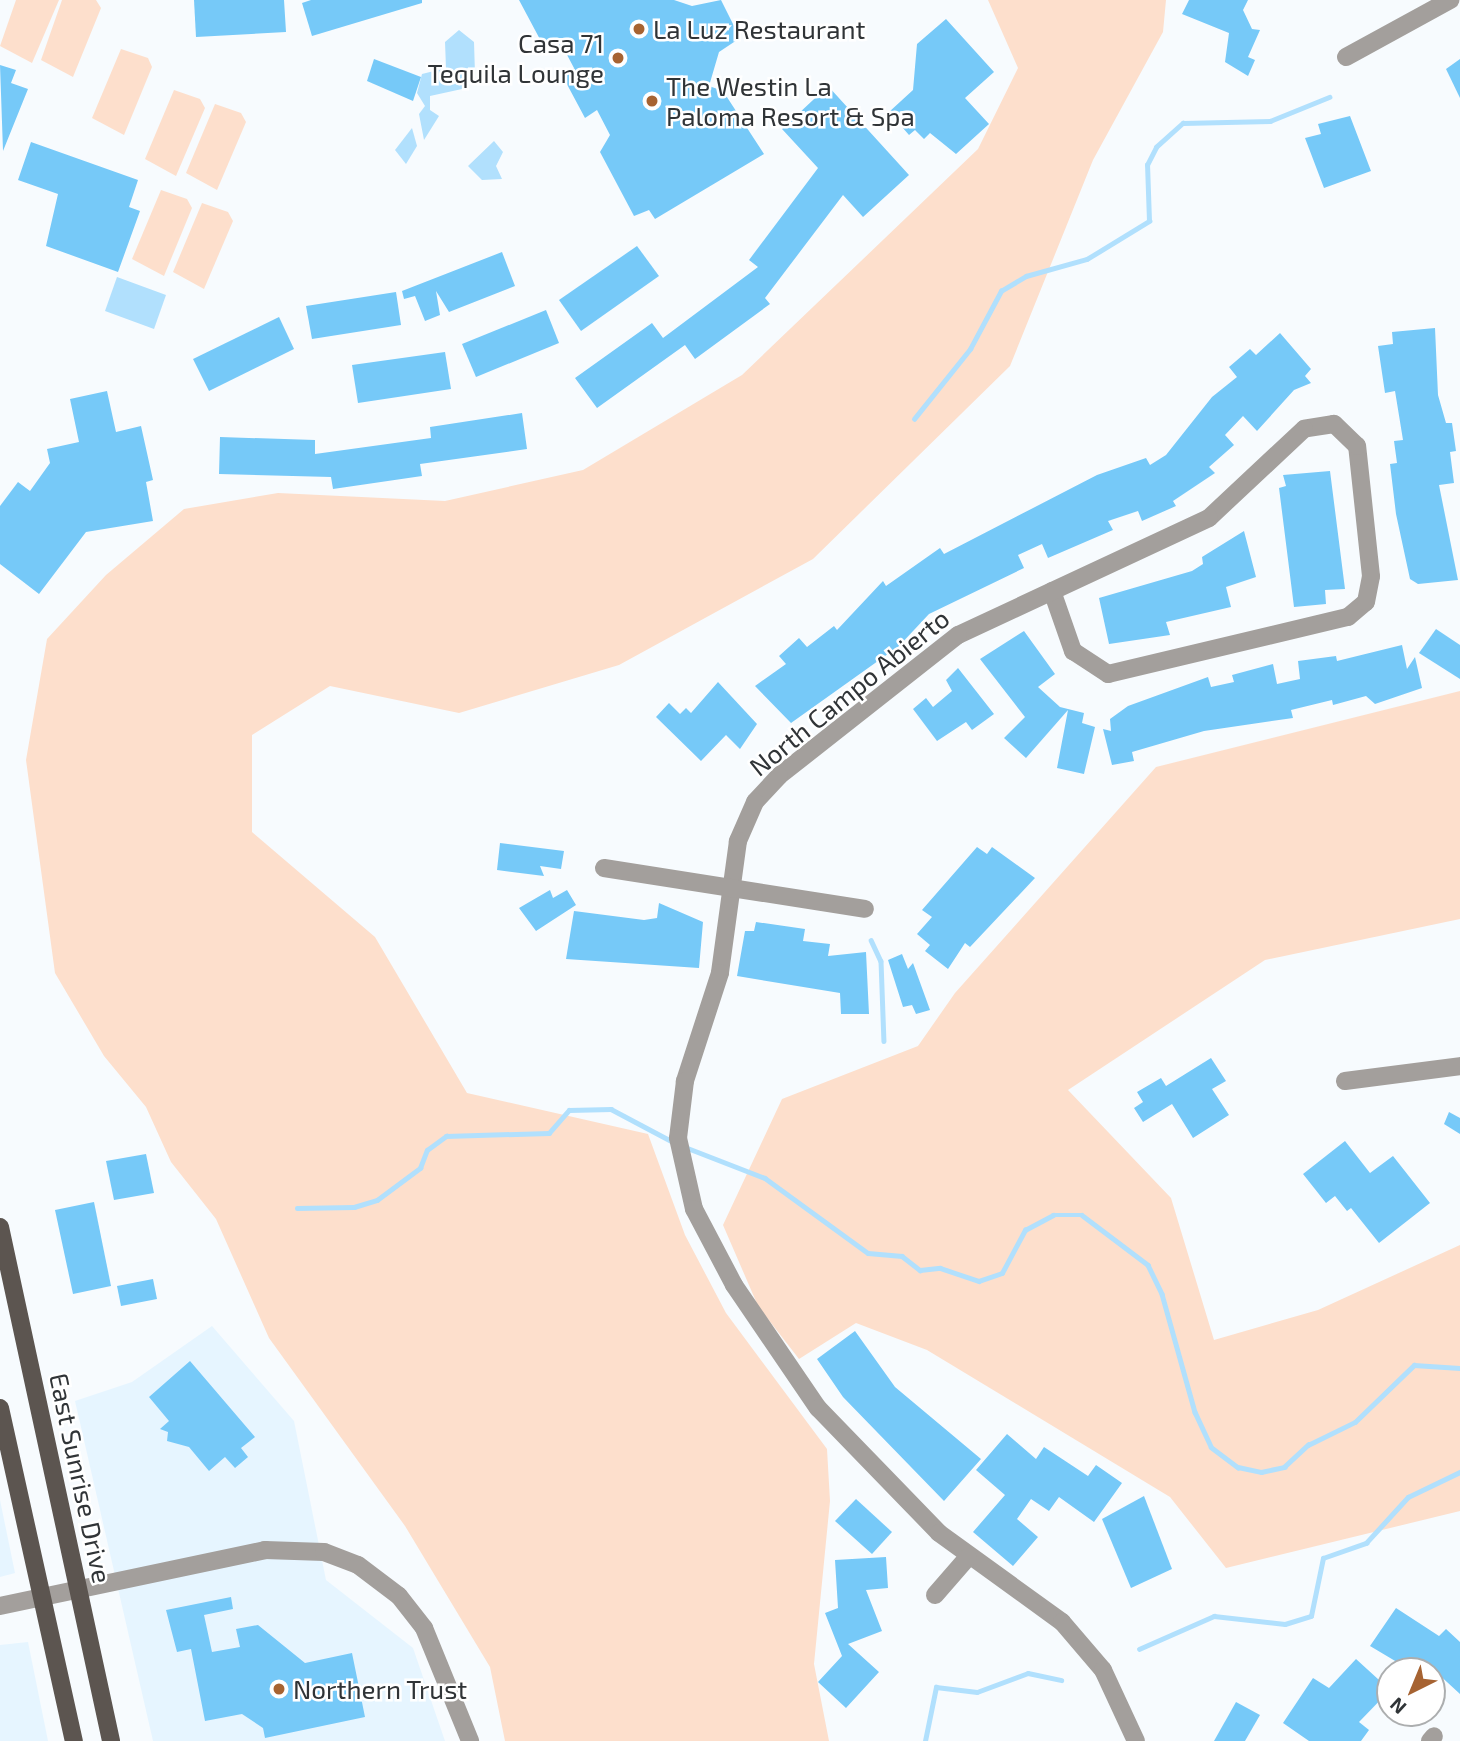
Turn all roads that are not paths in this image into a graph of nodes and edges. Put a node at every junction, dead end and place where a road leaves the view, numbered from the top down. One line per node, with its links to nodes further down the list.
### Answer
1 (1450, 0): 2 (street)
2 (1346, 58)
3 (1052, 591): 3 (street, North Campo Abierto); 5 (street, North Campo Abierto)
4 (604, 868): 5 (street)
5 (734, 888): 6 (street); 11 (street, North Campo Abierto)
6 (865, 909)
7 (1460, 1066): 8 (street)
8 (1345, 1081)
9 (0, 1227): 12 (main road, East Sunrise Drive)
10 (0, 1408): 14 (main road)
11 (968, 1557): 13 (street); 19 (street, North Campo Abierto)
12 (79, 1590): 14 (street); 17 (main road, East Sunrise Drive); 18 (street)
13 (935, 1595)
14 (42, 1598): 15 (street); 16 (main road)
15 (0, 1606)
16 (74, 1741)
17 (111, 1741)
18 (470, 1741)
19 (1136, 1741)

